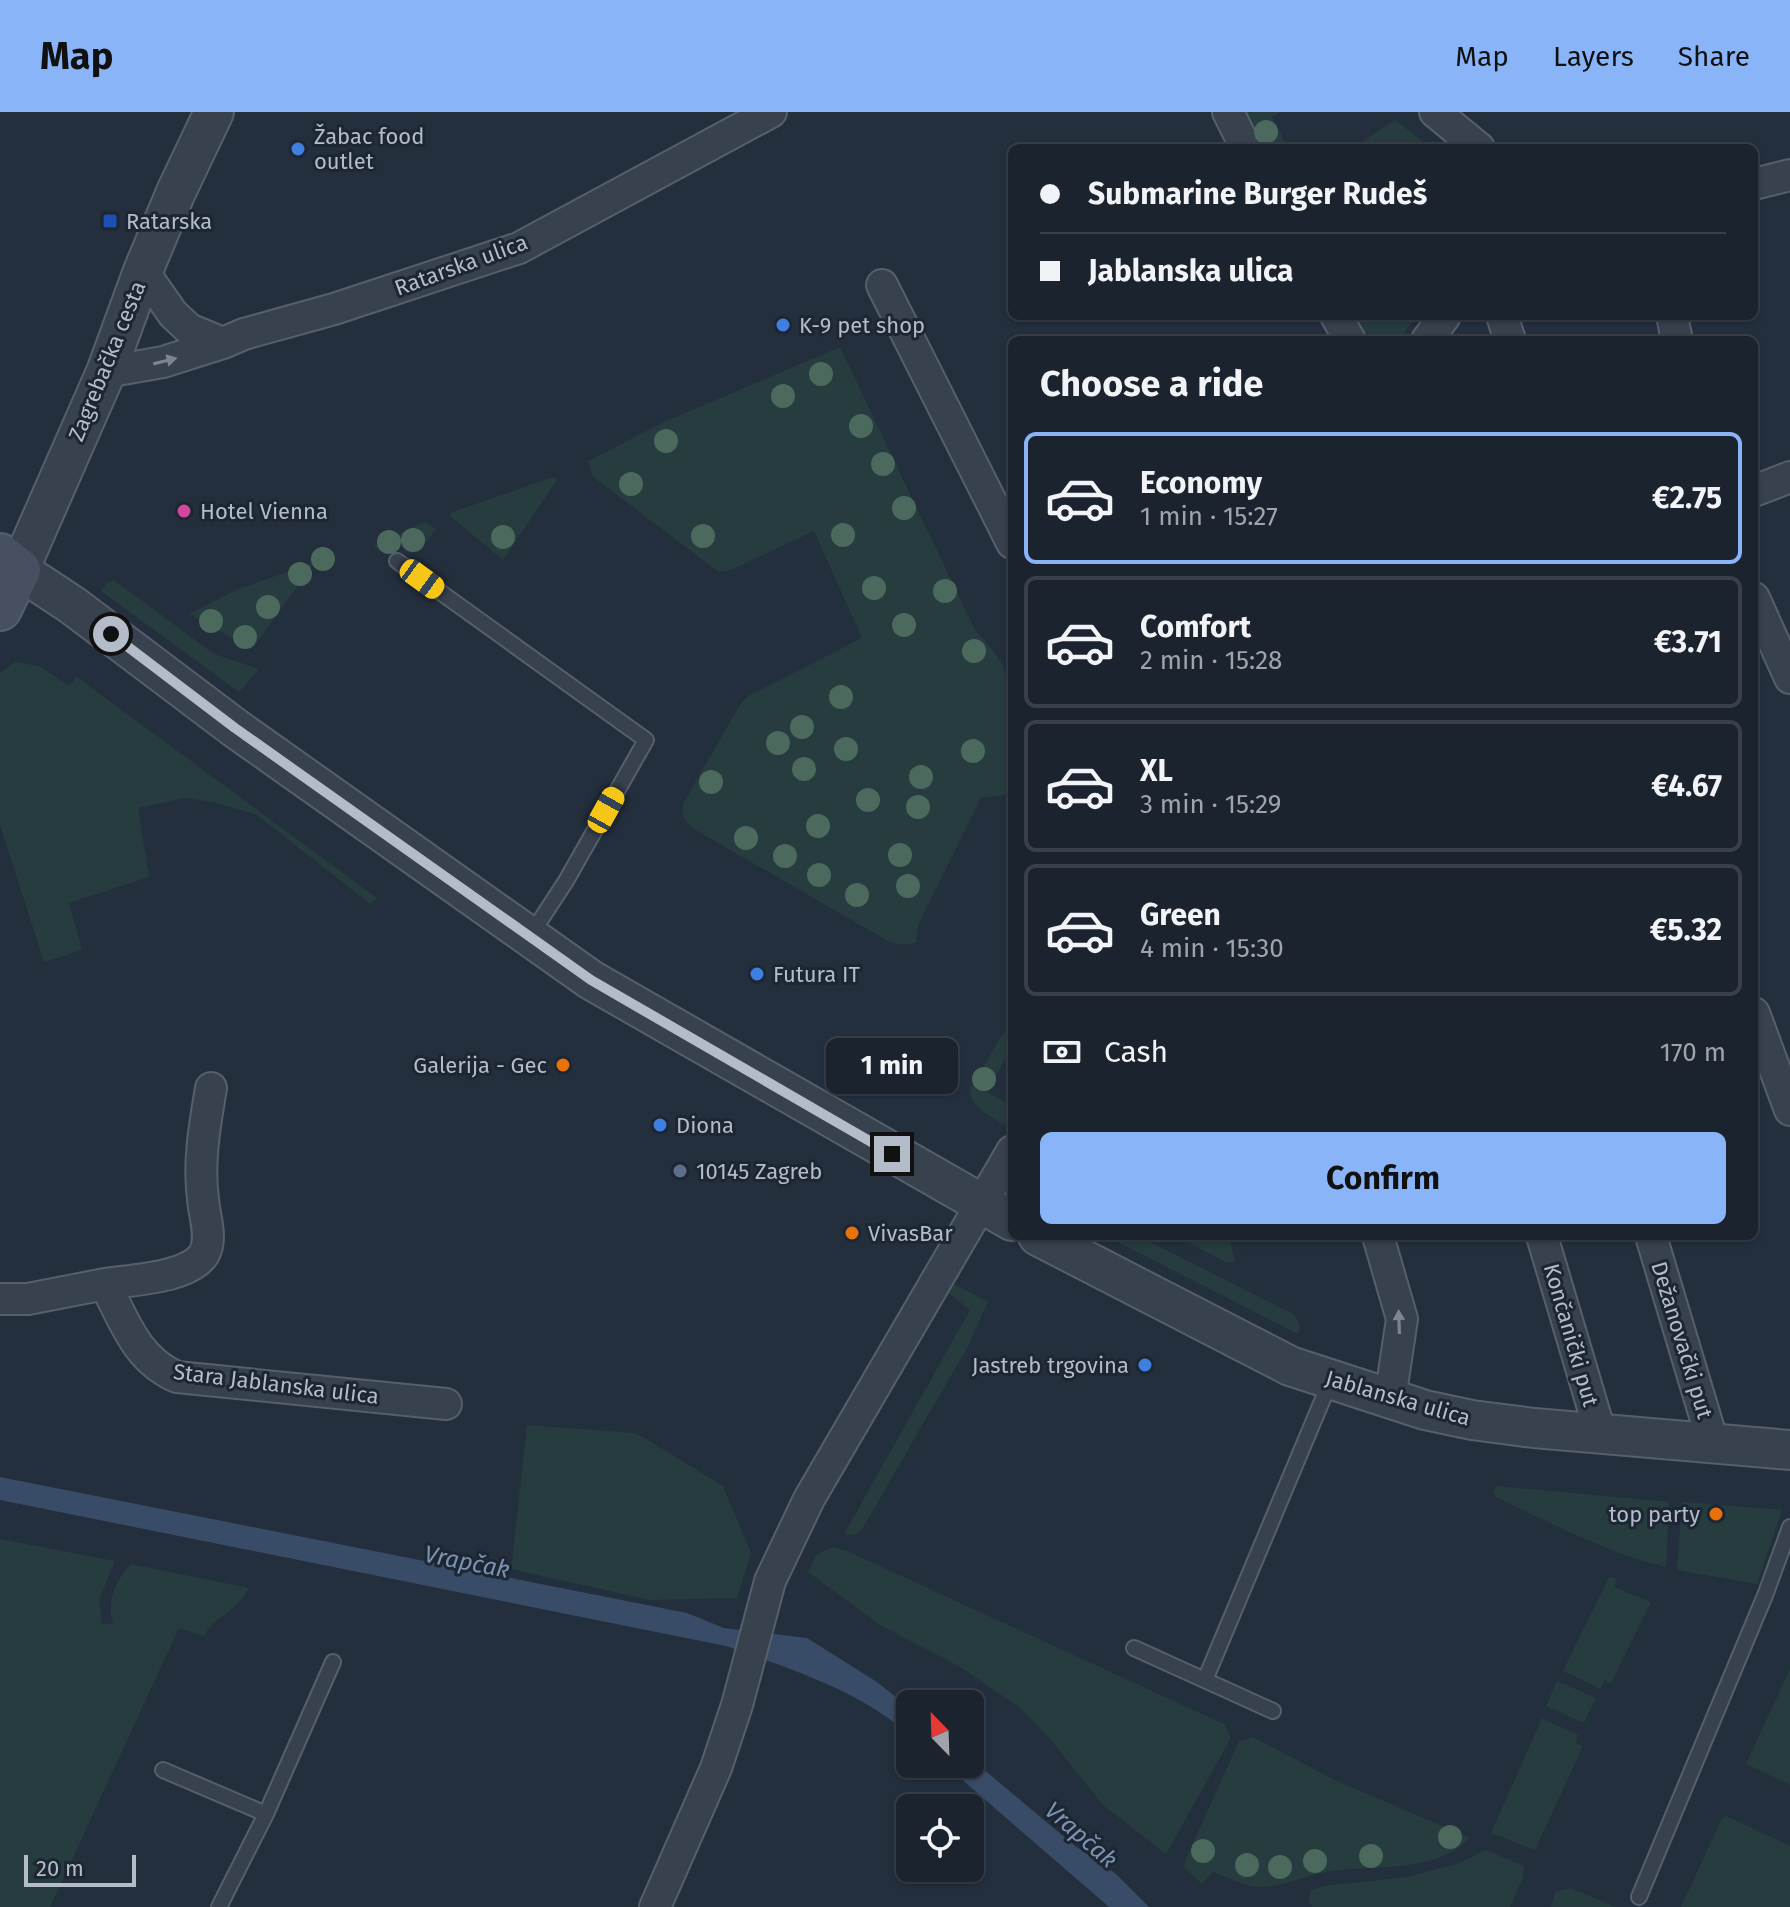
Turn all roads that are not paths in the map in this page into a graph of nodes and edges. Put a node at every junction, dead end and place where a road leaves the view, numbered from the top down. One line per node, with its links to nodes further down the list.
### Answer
1 (214, 112): 9 (street, Zagrebačka cesta)
2 (771, 112): 11 (street, Ratarska ulica)
3 (1228, 112): 5 (street)
4 (1435, 112): 6 (street)
5 (1244, 144)
6 (1474, 144)
7 (1790, 175): 8 (street)
8 (1758, 183)
9 (143, 271): 11 (street); 12 (street, Zagrebačka cesta)
10 (882, 285): 15 (street)
11 (223, 343): 12 (street, Ratarska ulica, one-way to 11)
12 (106, 372): 17 (street, Zagrebačka cesta)
13 (1790, 477): 14 (street)
14 (1758, 489)
15 (1008, 535)
16 (397, 561): 21 (lane)
17 (10, 563): 19 (main road, Zagrebačka cesta); 21 (street)
18 (1758, 607): 20 (street)
19 (0, 609)
20 (1790, 678)
21 (530, 936): 26 (street)
22 (1758, 1024): 24 (street)
23 (211, 1088): 31 (street)
24 (1790, 1110)
25 (1008, 1166): 26 (street)
26 (996, 1212): 48 (street)
27 (1046, 1240): 33 (street, Jablanska ulica)
28 (1379, 1240): 34 (street, one-way to 28)
29 (1543, 1240): 36 (street, Končanički put)
30 (1652, 1240): 37 (street, Dežanovački put)
31 (105, 1284): 32 (street); 35 (street, Stara Jablanska ulica)
32 (0, 1299)
33 (1331, 1380): 34 (street, Jablanska ulica); 42 (lane)
34 (1390, 1399): 36 (street, Jablanska ulica)
35 (446, 1404)
36 (1601, 1435): 37 (street, Jablanska ulica)
37 (1713, 1443): 38 (street, Jablanska ulica)
38 (1790, 1450)
39 (1790, 1527): 46 (lane)
40 (1134, 1648): 42 (lane)
41 (333, 1662): 45 (lane)
42 (1205, 1680): 43 (lane)
43 (1273, 1711)
44 (163, 1770): 45 (lane)
45 (266, 1814): 47 (lane)
46 (1639, 1897)
47 (219, 1907)
48 (655, 1907)

